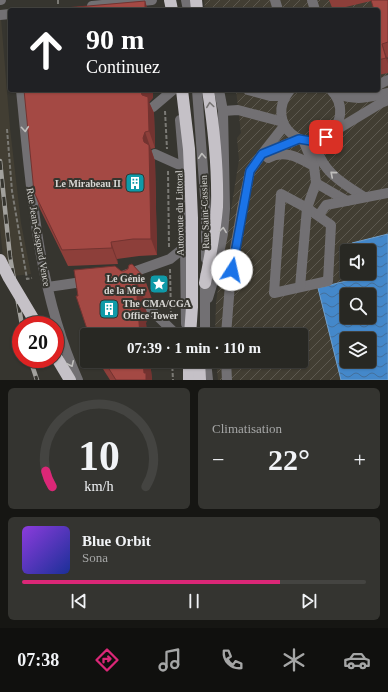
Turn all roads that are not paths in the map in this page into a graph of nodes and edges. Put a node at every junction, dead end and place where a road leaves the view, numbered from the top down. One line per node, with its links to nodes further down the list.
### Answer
1 (152, 0): 2 (street)
2 (89, 8)
3 (21, 92): 37 (street, Rue Jean-Gaspard Vence, one-way to 37)
4 (171, 92): 15 (street)
5 (177, 92): 25 (street, Rue Saint-Cassien)
6 (182, 92): 39 (highway, Autoroute du Littoral)
7 (197, 92): 35 (street, Rue Saint-Cassien, one-way to 7)
8 (208, 92): 35 (highway, one-way to 8)
9 (219, 92): 16 (street)
10 (255, 92): 13 (street)
11 (333, 92): 18 (street)
12 (335, 92): 14 (street)
13 (288, 93): 17 (street)
14 (388, 98): 18 (street)
15 (153, 107)
16 (223, 111): 17 (street); 41 (street, one-way to 16)
17 (284, 124): 19 (street); 22 (street)
18 (331, 133): 20 (street)
19 (301, 139): 20 (street); 22 (street); 24 (street)
20 (316, 141): 28 (street, one-way to 20)
21 (155, 154): 25 (street)
22 (262, 154): 23 (street)
23 (255, 164): 24 (street); 48 (street)
24 (314, 166): 26 (street)
25 (184, 167): 32 (street, Rue Saint-Cassien)
26 (316, 183): 29 (street); 30 (street)
27 (388, 192): 28 (street)
28 (364, 197): 29 (street)
29 (347, 201): 31 (street)
30 (307, 208): 31 (street); 38 (street); 38 (street)
31 (319, 215): 38 (street)
32 (185, 247): 36 (street); 44 (street, Rue Saint-Cassien)
33 (0, 260): 42 (highway, bridge)
34 (98, 280): 37 (street)
35 (205, 283): 41 (street, Rue Saint-Cassien)
36 (128, 286)
37 (48, 287): 55 (street, Rue Jean-Gaspard Vence, one-way to 55)
38 (300, 287)
39 (192, 307): 45 (highway, Autoroute du Littoral); 46 (highway)
40 (150, 309): 43 (street)
41 (205, 309): 47 (street, Rue Saint-Cassien)
42 (32, 316)
43 (170, 328)
44 (186, 328)
45 (190, 328)
46 (195, 328)
47 (205, 328)
48 (227, 328)
49 (63, 368): 54 (highway)
50 (188, 368): 56 (highway)
51 (199, 368): 57 (highway)
52 (207, 368): 58 (street)
53 (226, 368): 59 (street)
54 (70, 380)
55 (78, 380)
56 (189, 380)
57 (200, 380)
58 (208, 380)
59 (227, 380)

